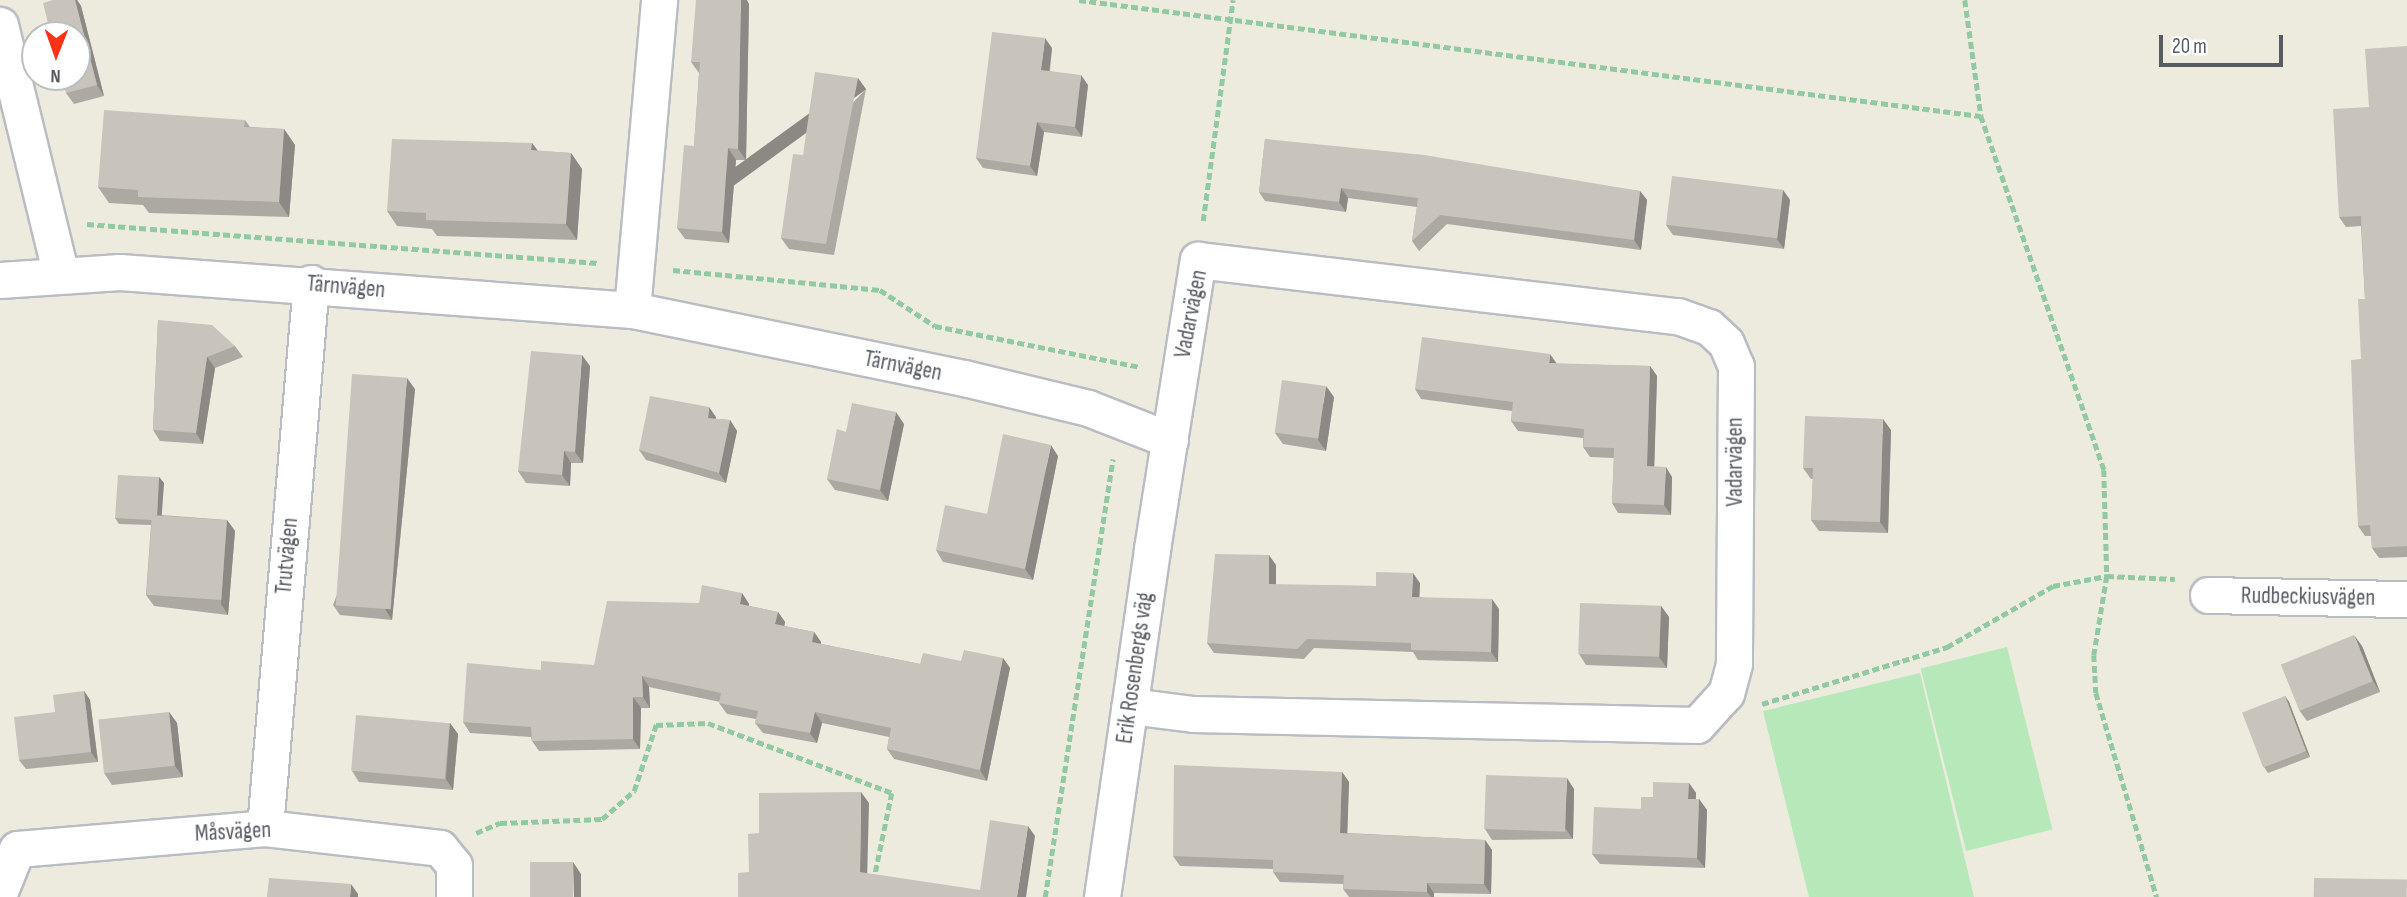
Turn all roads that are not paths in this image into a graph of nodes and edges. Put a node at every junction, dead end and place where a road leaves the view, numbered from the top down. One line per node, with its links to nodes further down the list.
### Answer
1 (659, 0): 6 (street)
2 (0, 25): 3 (street)
3 (60, 272): 4 (street, Tärnvägen); 5 (street, Tärnvägen)
4 (0, 280)
5 (310, 283): 6 (street, Tärnvägen); 11 (street, Trutvägen)
6 (632, 310): 7 (street, Tärnvägen)
7 (1170, 440): 10 (street, Erik Rosenbergs väg); 10 (street, Vadarvägen)
8 (2208, 595): 9 (street, Rudbeckiusvägen)
9 (2407, 599)
10 (1130, 706): 14 (street, Erik Rosenbergs väg)
11 (265, 828): 12 (street, Måsvägen); 13 (street, Måsvägen)
12 (0, 891)
13 (454, 897)
14 (1102, 897)

